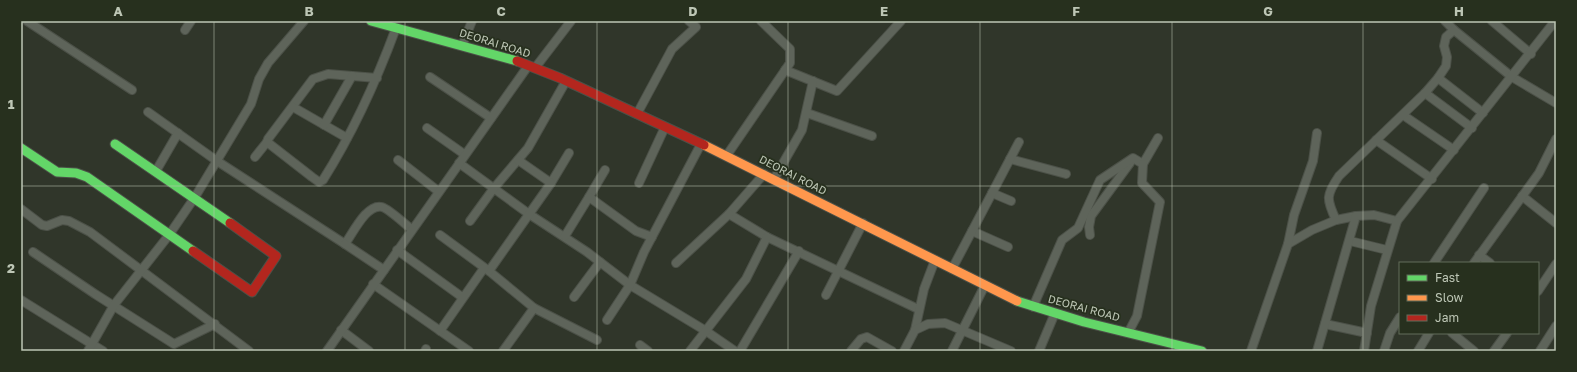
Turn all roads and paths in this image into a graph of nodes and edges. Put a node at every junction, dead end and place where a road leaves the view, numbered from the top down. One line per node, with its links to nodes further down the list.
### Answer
1 (191, 21): 14 (street)
2 (304, 21): 62 (street)
3 (371, 21): 13 (street, DEORAI ROAD)
4 (472, 21): 16 (street)
5 (571, 21): 18 (street)
6 (689, 21): 34 (street)
7 (761, 21): 19 (street)
8 (901, 21): 26 (street)
9 (1445, 21): 15 (street)
10 (1492, 21): 17 (street)
11 (28, 22): 27 (street)
12 (1553, 22): 17 (street)
13 (390, 25): 16 (street, DEORAI ROAD); 23 (street)
14 (185, 30)
15 (1454, 30): 22 (street); 24 (street)
16 (462, 46): 18 (street, DEORAI ROAD)
17 (1531, 54): 22 (street)
18 (531, 67): 25 (street, DEORAI ROAD); 36 (street)
19 (785, 70): 26 (street); 56 (street)
20 (352, 76): 23 (street); 30 (street); 37 (street)
21 (430, 77): 36 (street)
22 (1512, 77): 29 (street); 33 (street)
23 (377, 78): 44 (street)
24 (1438, 78): 28 (street); 33 (street)
25 (566, 81): 34 (street, DEORAI ROAD); 61 (street)
26 (813, 81): 32 (street)
27 (132, 90)
28 (1425, 93): 35 (street); 40 (street)
29 (1556, 103)
30 (294, 107): 37 (street); 48 (street)
31 (148, 112): 41 (street)
32 (807, 113): 43 (street); 69 (street)
33 (1483, 113): 40 (street)
34 (637, 114): 38 (street, DEORAI ROAD)
35 (1403, 115): 46 (street); 53 (street)
36 (491, 118): 55 (street)
37 (324, 125): 44 (street)
38 (665, 127): 51 (street, DEORAI ROAD); 72 (street)
39 (427, 128): 55 (street)
40 (1472, 128): 53 (street)
41 (178, 133): 62 (street); 66 (street)
42 (1317, 133): 100 (street)
43 (872, 136)
44 (347, 138): 48 (street)
45 (1158, 138): 64 (street)
46 (1376, 140): 70 (street); 85 (street)
47 (1556, 140): 77 (street)
48 (267, 142): 57 (street)
49 (1019, 142): 59 (street)
50 (115, 144): 66 (street)
51 (701, 144): 56 (street, DEORAI ROAD); 96 (street)
52 (21, 148): 92 (street)
53 (1454, 150): 70 (street)
54 (569, 153): 71 (street)
55 (464, 154): 63 (street)
56 (727, 155): 67 (street, DEORAI ROAD)
57 (255, 157)
58 (1133, 158): 64 (street); 94 (street); 128 (street)
59 (1010, 159): 68 (street); 76 (street)
60 (398, 160): 75 (street)
61 (518, 160): 71 (street); 73 (street)
62 (217, 161): 79 (street); 99 (street)
63 (459, 162): 73 (street); 75 (street)
64 (1142, 164): 142 (street)
65 (605, 170): 78 (street)
66 (156, 171): 79 (street)
67 (764, 174): 69 (street, DEORAI ROAD); 83 (street)
68 (1066, 174)
69 (774, 179): 88 (street, DEORAI ROAD)
70 (1432, 179): 87 (street)
71 (550, 183): 82 (street)
72 (639, 183)
73 (494, 188): 82 (street); 86 (street)
74 (1484, 188): 109 (street)
75 (438, 191): 90 (street)
76 (992, 192): 80 (street); 91 (street)
77 (1522, 196): 89 (street); 106 (street)
78 (589, 197): 95 (street); 96 (street)
79 (195, 198): 92 (street); 92 (street)
80 (1011, 201)
81 (21, 209): 114 (street)
82 (529, 214): 95 (street); 115 (street)
83 (729, 214): 97 (street); 112 (street)
84 (1356, 216): 85 (street); 87 (street); 98 (street)
85 (1336, 220): 100 (street)
86 (470, 221)
87 (1397, 221): 103 (street)
88 (863, 223): 107 (street, DEORAI ROAD); 118 (street)
89 (1556, 223)
90 (411, 229): 99 (street); 102 (street)
91 (972, 231): 101 (street); 116 (street)
92 (170, 235): 114 (street)
93 (440, 235): 115 (street)
94 (1090, 235)
95 (565, 236): 108 (street)
96 (652, 237): 120 (street)
97 (767, 237): 104 (street); 140 (street)
98 (1350, 241): 103 (street); 135 (street)
99 (345, 244): 117 (street)
100 (1288, 244): 170 (street)
101 (1008, 247)
102 (398, 250): 117 (street); 124 (street)
103 (1387, 250): 143 (street)
104 (799, 251): 118 (street); 162 (street)
105 (33, 252): 127 (street)
106 (1479, 255): 110 (street); 111 (street)
107 (935, 260): 116 (street, DEORAI ROAD); 130 (street)
108 (600, 262): 120 (street); 125 (street)
109 (1435, 262)
110 (1475, 262)
111 (1489, 262)
112 (676, 263)
113 (1556, 264): 122 (street)
114 (142, 269): 127 (street); 134 (street)
115 (486, 269): 124 (street); 129 (street)
116 (952, 269): 121 (street, DEORAI ROAD)
117 (384, 270): 119 (street)
118 (839, 270): 123 (street); 130 (street)
119 (373, 284): 137 (street); 139 (street)
120 (630, 285): 133 (street); 140 (street)
121 (986, 285): 128 (street, DEORAI ROAD); 141 (street)
122 (1539, 290)
123 (826, 295)
124 (462, 297): 139 (street)
125 (574, 297)
126 (21, 300): 149 (street)
127 (114, 305): 134 (street); 149 (street)
128 (1033, 307): 131 (street, DEORAI ROAD)
129 (534, 308): 147 (street); 158 (street)
130 (918, 309): 138 (street)
131 (1055, 313): 142 (street, DEORAI ROAD); 167 (street)
132 (1399, 319): 173 (street)
133 (607, 320)
134 (215, 324): 154 (street)
135 (1325, 324): 143 (street); 171 (street)
136 (1556, 326): 177 (street)
137 (341, 330): 155 (street); 156 (street)
138 (915, 330): 141 (street); 165 (street)
139 (440, 331): 157 (street)
140 (706, 331): 160 (street); 161 (street)
141 (962, 331): 151 (street); 166 (street)
142 (1128, 333): 148 (street, DEORAI ROAD)
143 (1366, 333): 172 (street)
144 (1428, 334): 174 (street)
145 (1453, 334): 175 (street)
146 (1506, 334): 176 (street)
147 (597, 340)
148 (1166, 342): 168 (street); 169 (street, DEORAI ROAD)
149 (92, 343): 152 (street); 153 (street)
150 (640, 345): 159 (street)
151 (1009, 350)
152 (88, 351)
153 (103, 351)
154 (249, 351)
155 (327, 351)
156 (369, 351)
157 (469, 351)
158 (503, 351)
159 (648, 351)
160 (690, 351)
161 (735, 351)
162 (740, 351)
163 (851, 351): 164 (street)
164 (892, 351)
165 (904, 351)
166 (952, 351)
167 (1039, 351)
168 (1161, 351)
169 (1202, 351)
170 (1251, 351)
171 (1317, 351)
172 (1364, 351)
173 (1384, 351)
174 (1418, 351)
175 (1474, 351)
176 (1494, 351)
177 (1540, 351)

